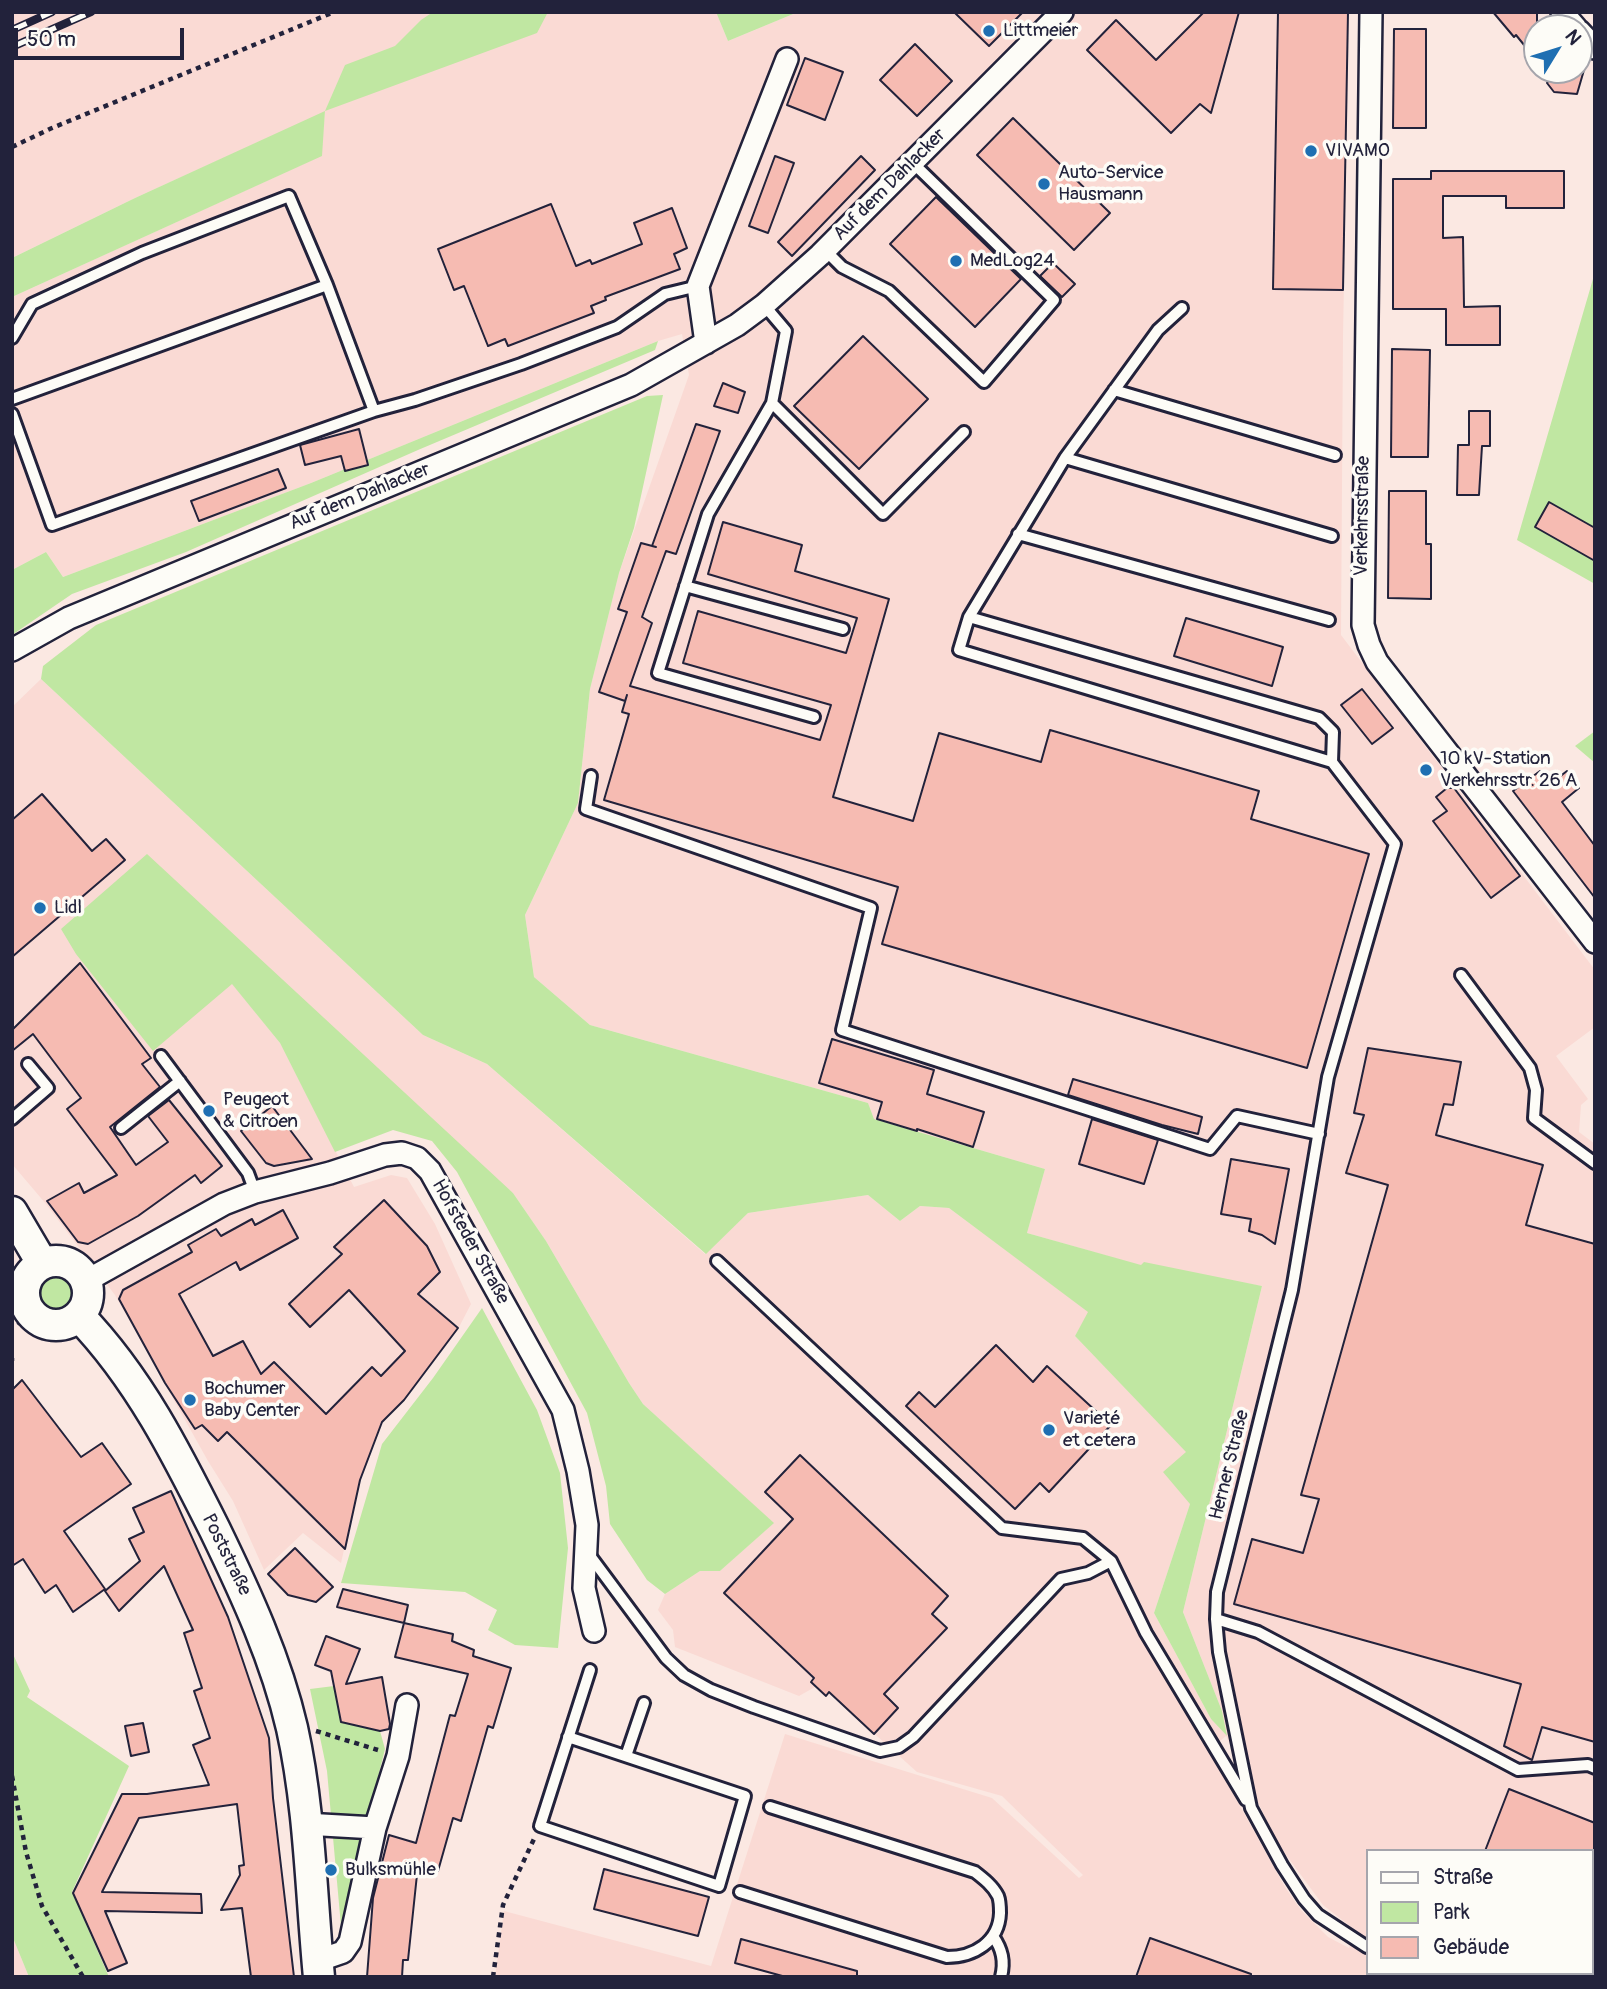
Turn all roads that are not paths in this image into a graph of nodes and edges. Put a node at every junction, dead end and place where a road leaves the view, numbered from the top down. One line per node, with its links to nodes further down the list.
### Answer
1 (1062, 12): 4 (street, Auf dem Dahlacker)
2 (1371, 12): 30 (street, Verkehrsstraße)
3 (787, 59): 7 (street)
4 (913, 163): 5 (street, Auf dem Dahlacker); 5 (lane)
5 (825, 250): 8 (street, Auf dem Dahlacker)
6 (327, 285): 10 (lane); 13 (lane); 15 (lane)
7 (698, 286): 11 (street); 15 (lane)
8 (764, 305): 11 (street, Auf dem Dahlacker); 14 (lane)
9 (1182, 309): 12 (lane)
10 (12, 338)
11 (706, 342): 26 (street, Auf dem Dahlacker)
12 (1114, 390): 18 (lane); 19 (lane)
13 (12, 399)
14 (772, 403): 17 (lane); 22 (lane)
15 (374, 411): 16 (lane)
16 (12, 414)
17 (964, 432)
18 (1335, 455)
19 (1065, 458): 20 (lane); 21 (lane)
20 (1018, 534): 23 (lane); 24 (lane)
21 (1332, 536)
22 (685, 586): 25 (lane); 27 (lane)
23 (969, 617): 28 (lane); 28 (lane)
24 (1329, 620)
25 (843, 629)
26 (12, 650)
27 (814, 718)
28 (1332, 762): 37 (lane, Herner Straße)
29 (591, 776): 37 (lane)
30 (1595, 942)
31 (1461, 975): 38 (lane)
32 (161, 1056): 34 (lane)
33 (27, 1063): 35 (lane)
34 (180, 1082): 36 (lane); 39 (lane)
35 (12, 1119)
36 (121, 1128)
37 (1319, 1134): 48 (lane, Herner Straße)
38 (1595, 1163)
39 (255, 1192): 43 (street, Hofsteder Straße); 46 (street, Hofsteder Straße)
40 (12, 1212): 42 (street)
41 (718, 1261): 47 (lane)
42 (42, 1263): 43 (street); 45 (street)
43 (86, 1281): 44 (street)
44 (79, 1316): 45 (street); 58 (street, Poststraße)
45 (19, 1321)
46 (586, 1551): 47 (lane); 49 (street, Hofsteder Straße)
47 (1111, 1561): 57 (lane)
48 (1216, 1619): 55 (lane); 57 (lane, Herner Straße)
49 (594, 1631)
50 (590, 1670): 53 (lane)
51 (644, 1703): 54 (lane)
52 (407, 1705): 59 (street, Poststraße)
53 (568, 1737): 54 (lane); 54 (lane)
54 (625, 1756)
55 (1595, 1768)
56 (770, 1807): 61 (lane)
57 (1251, 1808): 62 (lane, Herner Straße)
58 (305, 1824): 59 (street); 63 (street, Poststraße)
59 (375, 1828): 63 (street, Poststraße)
60 (740, 1892): 61 (lane)
61 (993, 1936): 64 (lane)
62 (1366, 1946)
63 (318, 1969)
64 (1001, 1977)

